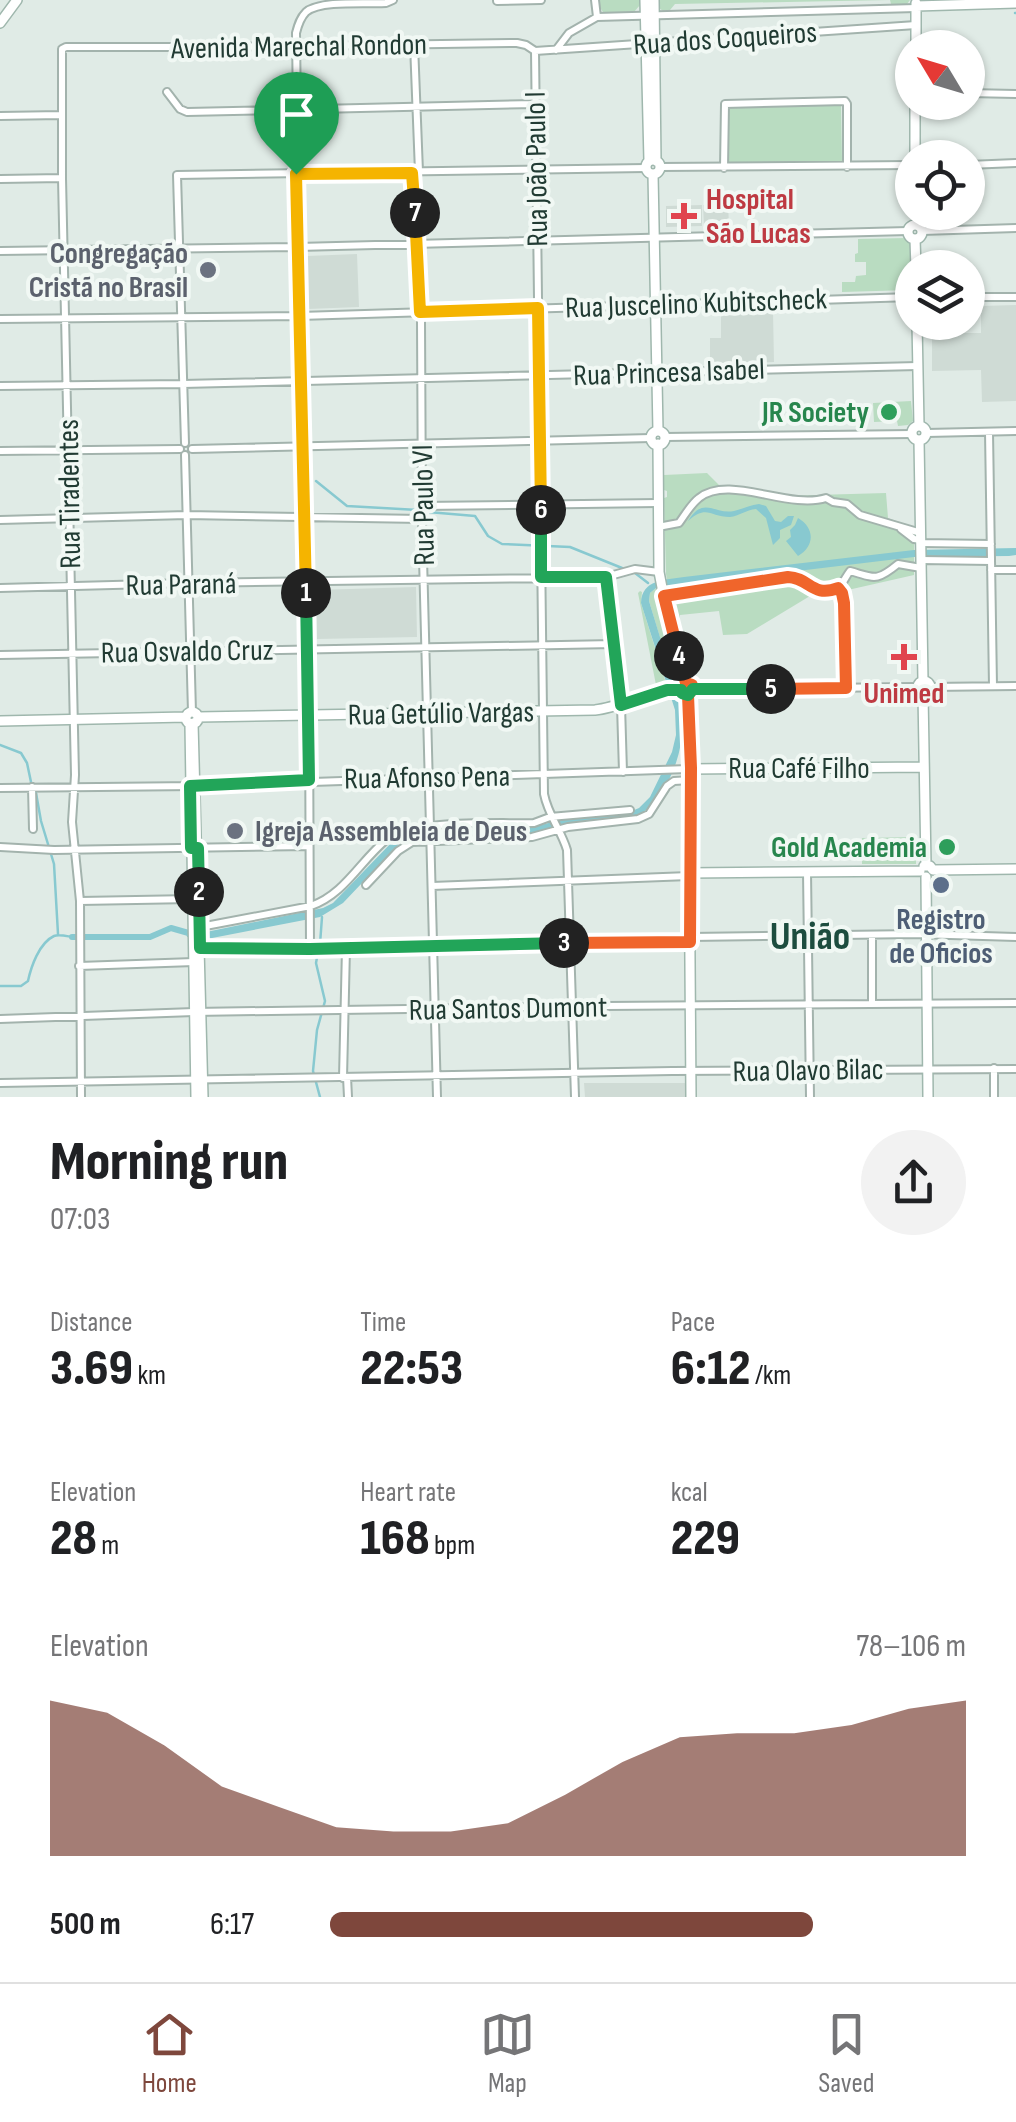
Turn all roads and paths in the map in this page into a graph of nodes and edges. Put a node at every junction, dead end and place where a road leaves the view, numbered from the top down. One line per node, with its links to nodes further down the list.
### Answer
1 (17, 0): 12 (street)
2 (393, 0): 17 (street)
3 (541, 0): 7 (street)
4 (596, 0): 11 (street)
5 (645, 0): 10 (street)
6 (654, 0): 10 (street)
7 (497, 1)
8 (1016, 2): 9 (street)
9 (916, 5): 10 (street); 13 (street)
10 (650, 16): 11 (street); 15 (street)
11 (597, 17): 19 (street)
12 (0, 23)
13 (916, 25): 14 (street); 15 (street, Rua dos Coqueiros)
14 (916, 30)
15 (650, 42): 19 (street, Rua dos Coqueiros); 31 (street)
16 (414, 44): 17 (street, Avenida Marechal Rondon); 20 (street, Avenida Marechal Rondon); 25 (street, Rua Paulo VI)
17 (296, 45): 18 (street, Avenida Marechal Rondon); 26 (street)
18 (62, 50): 27 (street, Rua Tiradentes)
19 (556, 50): 20 (street, Rua dos Coqueiros)
20 (535, 51): 24 (street, Rua João Paulo I)
21 (168, 92): 26 (street)
22 (985, 93): 23 (street)
23 (1016, 94)
24 (535, 104): 25 (street); 35 (street, Rua João Paulo I)
25 (416, 106): 26 (street); 36 (street, Rua Paulo VI)
26 (296, 108): 37 (street)
27 (61, 115): 28 (street); 38 (street, Rua Tiradentes)
28 (0, 116)
29 (1016, 164): 30 (street)
30 (985, 165)
31 (653, 166): 33 (street); 35 (street); 42 (street)
32 (895, 167): 34 (street)
33 (724, 168): 34 (street); 34 (street)
34 (848, 168)
35 (536, 170): 36 (street); 43 (street, Rua João Paulo I)
36 (416, 172): 37 (street); 44 (street, Rua Paulo VI)
37 (296, 174): 45 (street); 46 (street)
38 (62, 178): 39 (street); 49 (street, Rua Tiradentes)
39 (0, 179)
40 (1016, 228): 41 (street)
41 (915, 232): 42 (street); 47 (street)
42 (655, 239): 43 (street); 53 (street)
43 (537, 242): 44 (street); 54 (street, Rua João Paulo I)
44 (417, 244): 45 (street); 55 (street, Rua Paulo VI)
45 (298, 247): 46 (street); 56 (street)
46 (179, 250): 49 (street); 57 (street)
47 (916, 250)
48 (0, 251): 49 (street)
49 (64, 251): 59 (street, Rua Tiradentes)
50 (895, 297): 53 (street, Rua Juscelino Kubitscheck)
51 (985, 297): 52 (street)
52 (1016, 297)
53 (656, 304): 54 (street, Rua Juscelino Kubitscheck); 62 (street)
54 (538, 308): 55 (street, Rua Juscelino Kubitscheck); 63 (street, Rua João Paulo I)
55 (420, 312): 56 (street, Rua Juscelino Kubitscheck); 64 (street, Rua Paulo VI)
56 (300, 316): 57 (street, Rua Juscelino Kubitscheck); 65 (street)
57 (181, 318): 59 (street, Rua Juscelino Kubitscheck); 66 (street)
58 (0, 319): 59 (street, Rua Juscelino Kubitscheck)
59 (66, 319): 68 (street, Rua Tiradentes)
60 (917, 340): 61 (street)
61 (918, 366): 62 (street, Rua Princesa Isabel); 71 (street)
62 (657, 374): 63 (street, Rua Princesa Isabel); 72 (street)
63 (540, 376): 64 (street, Rua Princesa Isabel); 73 (street, Rua João Paulo I)
64 (421, 378): 65 (street, Rua Princesa Isabel); 74 (street, Rua Paulo VI)
65 (300, 380): 66 (street, Rua Princesa Isabel); 75 (street)
66 (183, 384): 68 (street, Rua Princesa Isabel); 76 (street)
67 (0, 386): 68 (street, Rua Princesa Isabel)
68 (66, 386): 78 (street, Rua Tiradentes)
69 (989, 432): 70 (street); 71 (street); 89 (street)
70 (1016, 432)
71 (919, 433): 72 (street); 88 (street)
72 (658, 438): 73 (street); 79 (street)
73 (541, 440): 74 (street); 80 (street, Rua João Paulo I)
74 (421, 442): 75 (street); 81 (street, Rua Paulo VI)
75 (302, 445): 76 (street); 83 (street)
76 (186, 449): 78 (street); 82 (street)
77 (0, 451): 78 (street)
78 (68, 452): 84 (street, Rua Tiradentes)
79 (658, 503): 80 (street); 87 (street)
80 (541, 504): 81 (street); 91 (street, Rua João Paulo I)
81 (422, 506): 85 (street, Rua Paulo VI)
82 (187, 515): 83 (street); 84 (street); 95 (street)
83 (304, 516): 85 (street); 94 (street)
84 (69, 519): 86 (street); 97 (street, Rua Tiradentes)
85 (422, 519): 93 (street, Rua Paulo VI)
86 (0, 520)
87 (658, 527): 88 (street); 96 (street)
88 (921, 550): 89 (street); 89 (street); 99 (street); 109 (street)
89 (991, 556): 90 (street); 107 (street)
90 (1016, 570)
91 (541, 577): 92 (street, Rua Paraná); 93 (street, Rua Paraná); 100 (street, Rua João Paulo I)
92 (606, 577): 96 (street, Rua Paraná); 101 (street)
93 (424, 578): 94 (street, Rua Paraná); 102 (street, Rua Paulo VI)
94 (306, 581): 95 (street, Rua Paraná); 103 (street)
95 (188, 582): 97 (street, Rua Paraná); 104 (street)
96 (662, 584): 99 (street, Rua Paraná); 111 (street)
97 (72, 586): 98 (street, Rua Paraná); 106 (street, Rua Tiradentes)
98 (0, 588)
99 (838, 588): 110 (street)
100 (542, 644): 101 (street, Rua Osvaldo Cruz); 102 (street, Rua Osvaldo Cruz); 113 (street, Rua João Paulo I)
101 (614, 644): 112 (street)
102 (426, 646): 103 (street, Rua Osvaldo Cruz); 115 (street, Rua Paulo VI)
103 (308, 648): 104 (street, Rua Osvaldo Cruz); 114 (street)
104 (190, 652): 106 (street, Rua Osvaldo Cruz); 117 (street)
105 (0, 654): 106 (street, Rua Osvaldo Cruz)
106 (73, 654): 116 (street, Rua Tiradentes)
107 (993, 686): 108 (street, Rua Getúlio Vargas); 109 (street, Rua Getúlio Vargas)
108 (1016, 686)
109 (923, 687): 110 (street, Rua Getúlio Vargas); 119 (street)
110 (846, 688): 111 (street, Rua Getúlio Vargas)
111 (682, 689): 112 (street, Rua Getúlio Vargas); 123 (street)
112 (621, 705): 113 (street, Rua Getúlio Vargas); 121 (street)
113 (544, 711): 115 (street, Rua Getúlio Vargas); 122 (street, Rua João Paulo I)
114 (309, 714): 115 (street, Rua Getúlio Vargas); 117 (street, Rua Getúlio Vargas); 125 (street)
115 (428, 714): 124 (street, Rua Paulo VI)
116 (74, 718): 117 (street, Rua Getúlio Vargas); 118 (street, Rua Getúlio Vargas); 126 (street, Rua Tiradentes)
117 (192, 719): 127 (street)
118 (0, 721)
119 (924, 768): 123 (street, Rua Café Filho); 139 (street)
120 (673, 769): 121 (street, Rua Afonso Pena); 123 (street, Rua Café Filho)
121 (624, 772): 122 (street, Rua Afonso Pena)
122 (544, 774): 124 (street, Rua Afonso Pena); 131 (street, Rua João Paulo I)
123 (691, 774): 131 (street); 141 (street)
124 (429, 778): 125 (street, Rua Afonso Pena); 133 (street, Rua Paulo VI)
125 (309, 780): 127 (street, Rua Afonso Pena); 134 (street)
126 (74, 786): 127 (street, Rua Afonso Pena); 128 (street, Rua Afonso Pena); 137 (street, Rua Tiradentes)
127 (193, 786): 136 (street)
128 (32, 787): 129 (street, Rua Afonso Pena); 132 (street)
129 (0, 788)
130 (630, 810): 131 (street)
131 (555, 824): 133 (street); 133 (street); 142 (street, Rua João Paulo I)
132 (33, 830)
133 (430, 834): 143 (street); 144 (street, Rua Paulo VI); 147 (street)
134 (310, 846): 136 (street); 147 (street)
135 (0, 847): 137 (street)
136 (194, 848): 137 (street); 145 (street); 150 (street)
137 (76, 850): 146 (street, Rua Tiradentes)
138 (1016, 868): 139 (street)
139 (926, 871): 140 (street); 148 (street)
140 (807, 872): 141 (street); 151 (street)
141 (689, 875): 142 (street); 153 (street)
142 (569, 882): 144 (street); 154 (street, Rua João Paulo I)
143 (366, 885)
144 (432, 886): 155 (street, Rua Paulo VI)
145 (192, 899): 146 (street); 150 (street)
146 (80, 901): 159 (street, Rua Tiradentes)
147 (311, 912): 150 (street); 156 (street)
148 (927, 934): 149 (street); 152 (street); 161 (street)
149 (872, 935): 151 (street); 160 (street)
150 (198, 936): 156 (street); 158 (street); 168 (street)
151 (807, 936): 153 (street); 163 (street)
152 (1016, 937)
153 (690, 939): 154 (street); 165 (street)
154 (572, 943): 155 (street); 164 (street, Rua João Paulo I)
155 (434, 946): 157 (street); 166 (street, Rua Paulo VI)
156 (316, 948): 157 (street)
157 (346, 948): 167 (street)
158 (194, 962): 159 (street); 168 (street)
159 (80, 966): 169 (street, Rua Tiradentes)
160 (872, 1002): 161 (street, Rua Santos Dumont); 163 (street, Rua Santos Dumont)
161 (927, 1002): 162 (street, Rua Santos Dumont); 171 (street)
162 (1016, 1003)
163 (808, 1004): 165 (street, Rua Santos Dumont); 174 (street)
164 (574, 1006): 165 (street, Rua Santos Dumont); 166 (street, Rua Santos Dumont); 176 (street, Rua João Paulo I)
165 (690, 1006): 175 (street)
166 (436, 1008): 167 (street, Rua Santos Dumont); 177 (street, Rua Paulo VI)
167 (343, 1010): 168 (street, Rua Santos Dumont); 178 (street)
168 (198, 1012): 169 (street, Rua Santos Dumont); 179 (street)
169 (80, 1016): 170 (street, Rua Santos Dumont); 180 (street, Rua Tiradentes)
170 (0, 1018)
171 (928, 1068): 172 (street, Rua Olavo Bilac); 174 (street, Rua Olavo Bilac); 189 (street)
172 (994, 1068): 173 (street, Rua Olavo Bilac); 190 (street)
173 (1016, 1069)
174 (810, 1070): 175 (street, Rua Olavo Bilac); 188 (street)
175 (691, 1071): 176 (street, Rua Olavo Bilac); 187 (street)
176 (576, 1074): 177 (street, Rua Olavo Bilac); 186 (street, Rua João Paulo I)
177 (437, 1076): 178 (street, Rua Olavo Bilac); 185 (street, Rua Paulo VI)
178 (345, 1078): 179 (street, Rua Olavo Bilac); 184 (street)
179 (199, 1080): 180 (street, Rua Olavo Bilac); 183 (street)
180 (81, 1081): 181 (street, Rua Olavo Bilac); 182 (street, Rua Tiradentes)
181 (0, 1083)
182 (81, 1097)
183 (199, 1097)
184 (348, 1097)
185 (438, 1097)
186 (576, 1097)
187 (691, 1097)
188 (810, 1097)
189 (928, 1097)
190 (994, 1097)

